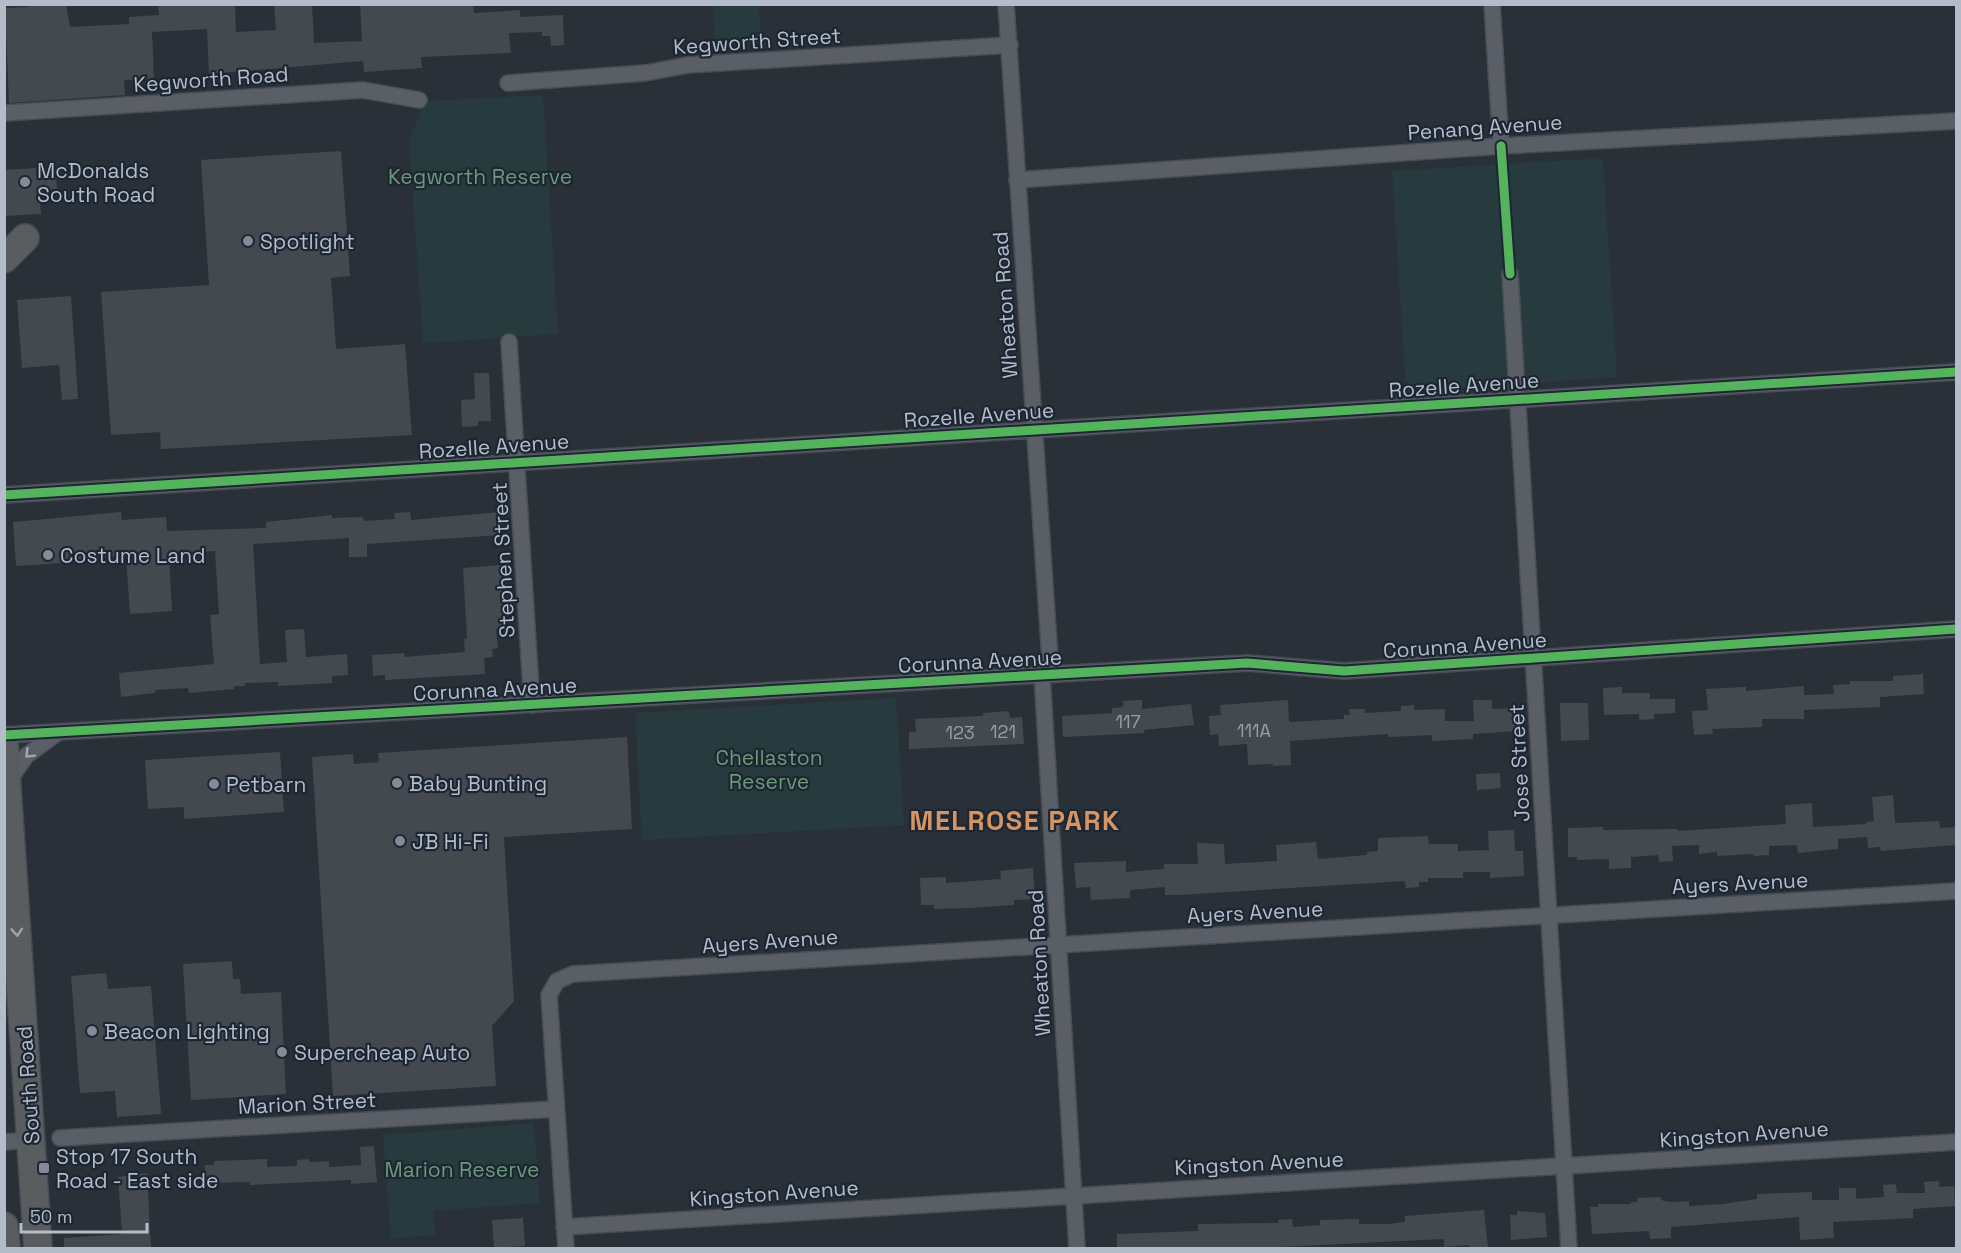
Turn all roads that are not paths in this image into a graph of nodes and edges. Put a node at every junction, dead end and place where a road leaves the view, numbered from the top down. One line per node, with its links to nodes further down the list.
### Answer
1 (1006, 4): 3 (street, Wheaton Road)
2 (1492, 4): 8 (street)
3 (1010, 45): 4 (street, Kegworth Street); 9 (street, Wheaton Road)
4 (508, 83)
5 (418, 100): 6 (street, Kegworth Road)
6 (4, 113)
7 (1956, 121): 8 (street, Penang Avenue)
8 (1502, 146): 9 (street, Penang Avenue)
9 (1017, 180): 16 (street, Wheaton Road)
10 (25, 238): 11 (highway)
11 (4, 259)
12 (1510, 274): 15 (street, Jose Street)
13 (509, 342): 17 (street, Stephen Street)
14 (1956, 372): 15 (street, Rozelle Avenue)
15 (1517, 400): 16 (street, Rozelle Avenue); 20 (street, Jose Street)
16 (1035, 430): 17 (street, Rozelle Avenue); 21 (street, Wheaton Road)
17 (518, 462): 18 (street, Rozelle Avenue); 22 (street, Stephen Street)
18 (4, 495)
19 (1956, 629): 20 (street, Corunna Avenue)
20 (1533, 659): 21 (street, Corunna Avenue); 28 (street, Jose Street)
21 (1047, 675): 22 (street, Corunna Avenue); 29 (street, Wheaton Road)
22 (532, 705): 23 (street, Corunna Avenue)
23 (58, 732): 24 (street, Corunna Avenue); 26 (street, one-way to 26)
24 (4, 735)
25 (4, 743): 26 (highway, South Road)
26 (7, 784): 32 (highway, South Road, one-way to 32)
27 (1956, 891): 28 (street, Ayers Avenue)
28 (1549, 915): 29 (street, Ayers Avenue); 35 (street, Jose Street)
29 (1059, 944): 30 (street, Ayers Avenue); 36 (street, Wheaton Road)
30 (556, 1109): 31 (street, Marion Street); 38 (street)
31 (60, 1138)
32 (32, 1140): 33 (street); 40 (highway, South Road)
33 (4, 1142)
34 (1956, 1142): 35 (street, Kingston Avenue)
35 (1564, 1166): 36 (street, Kingston Avenue); 43 (street, Jose Street)
36 (1074, 1196): 38 (street, Kingston Avenue); 42 (street, Wheaton Road)
37 (4, 1226): 39 (highway)
38 (564, 1227): 41 (street)
39 (6, 1248)
40 (38, 1248)
41 (566, 1248)
42 (1077, 1248)
43 (1569, 1248)

